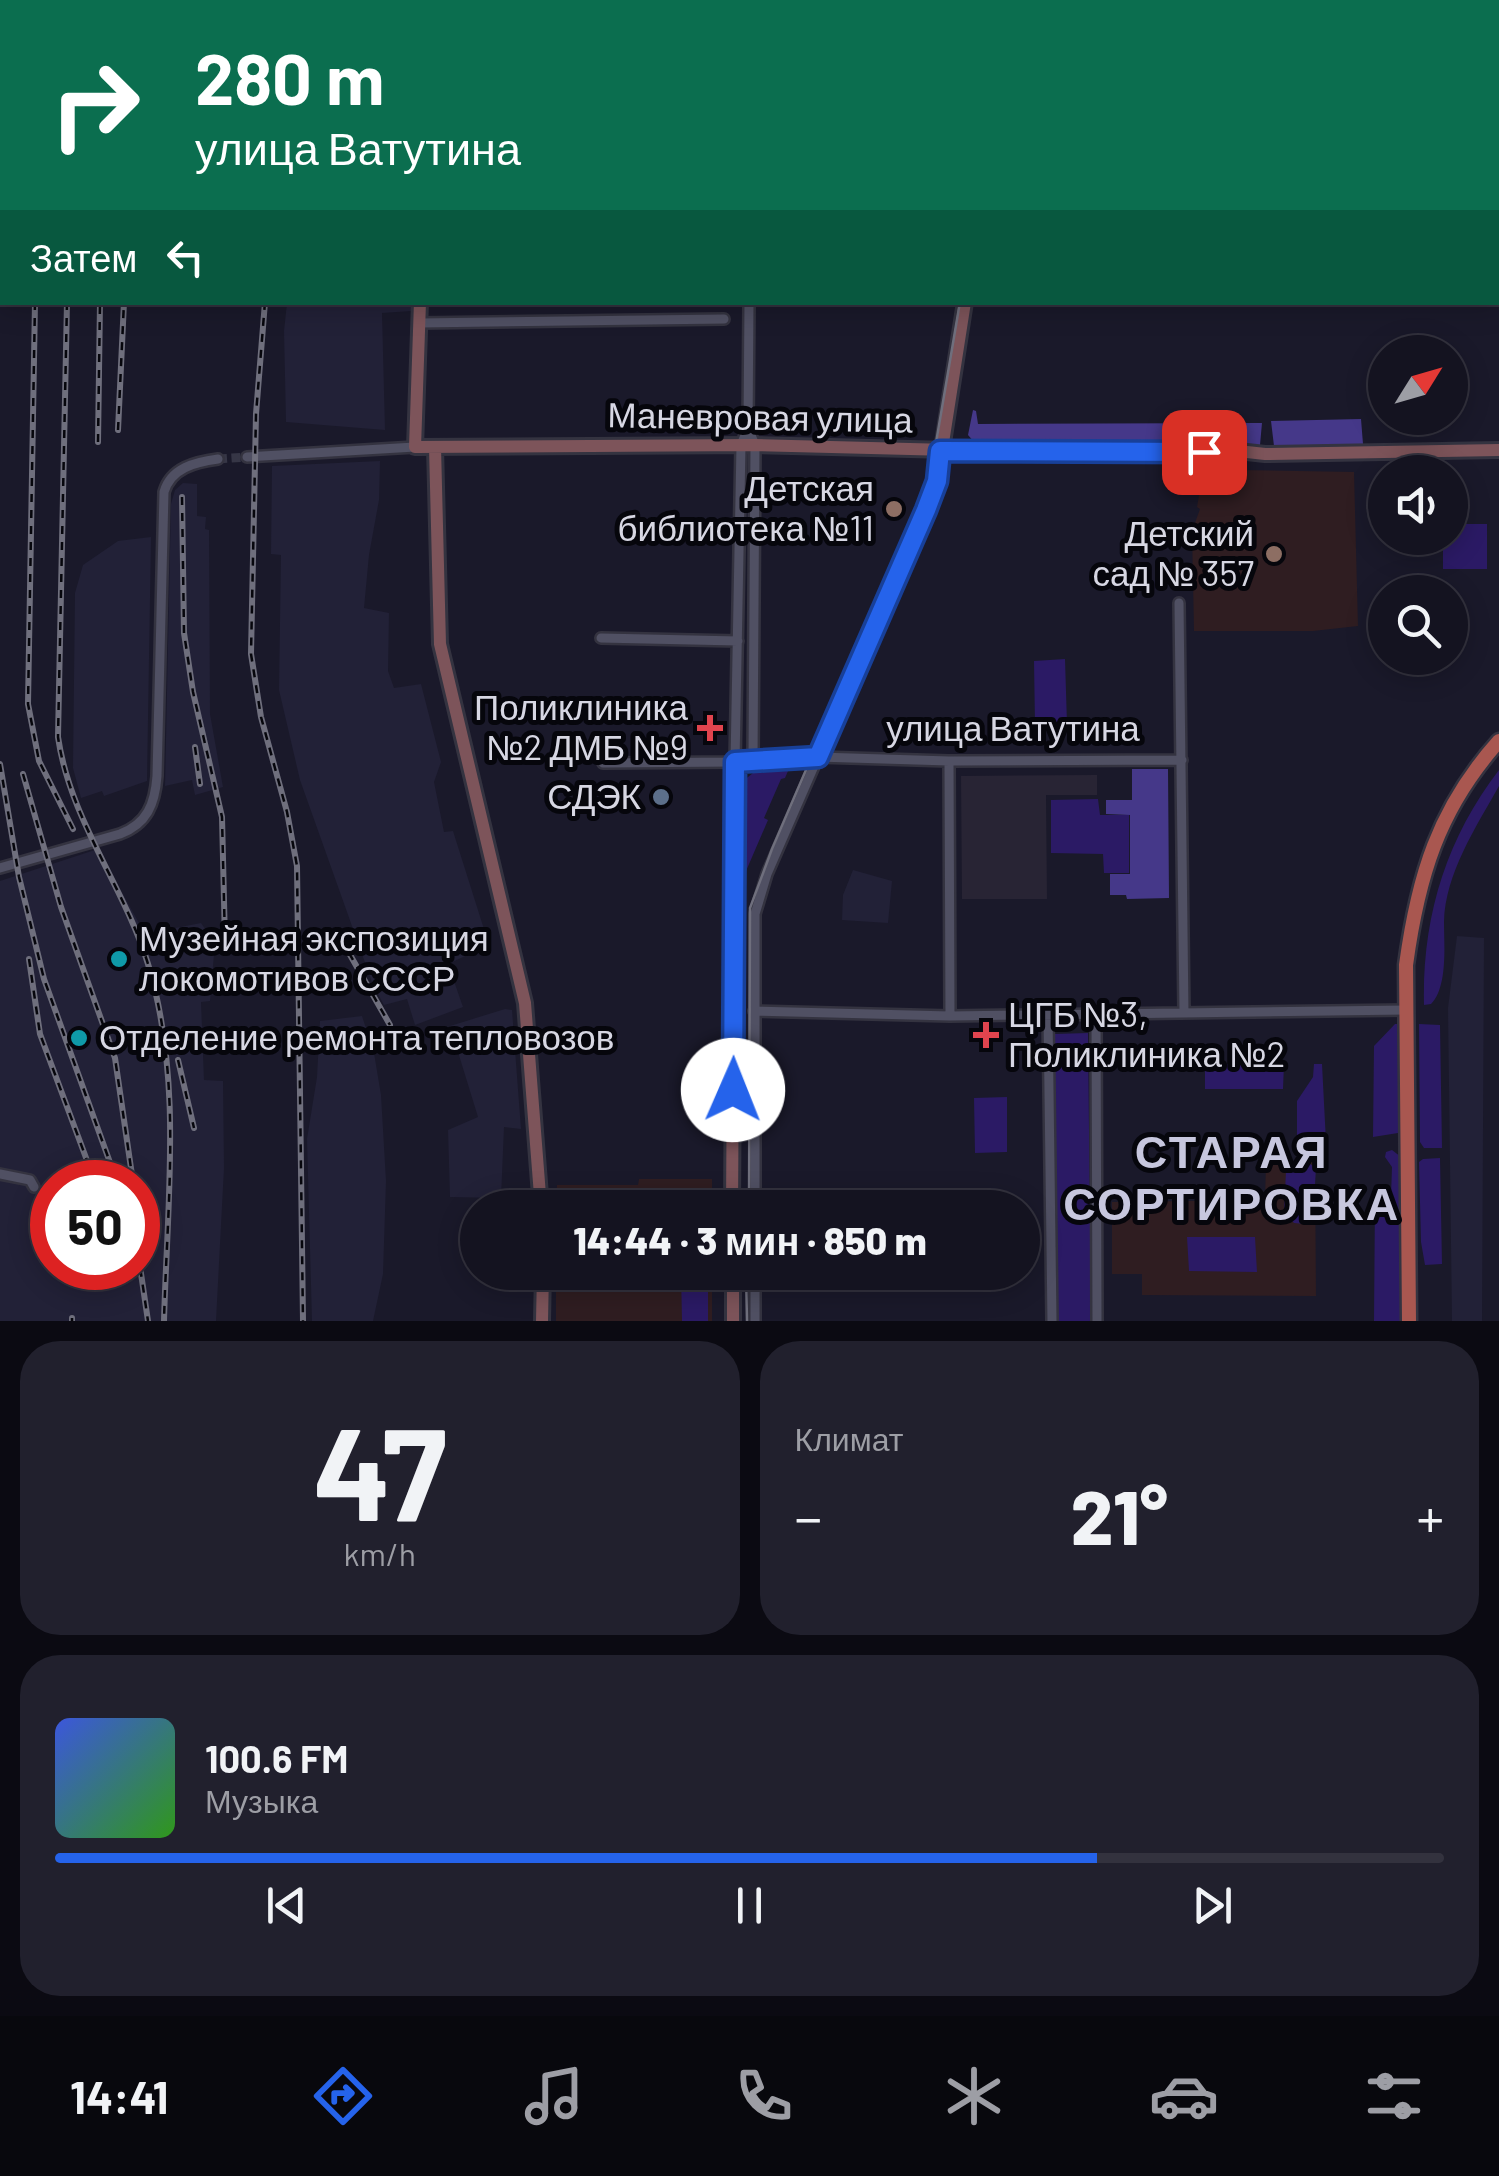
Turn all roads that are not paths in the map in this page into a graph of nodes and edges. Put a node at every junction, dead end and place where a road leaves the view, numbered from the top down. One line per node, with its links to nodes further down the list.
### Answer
1 (420, 305): 5 (street)
2 (749, 305): 6 (street)
3 (964, 305): 10 (street)
4 (724, 319): 5 (street)
5 (419, 323): 7 (street)
6 (748, 445): 8 (street, Маневровая улица); 10 (street, Маневровая улица); 15 (street); 19 (street)
7 (415, 446): 8 (street, Маневровая улица); 11 (street, Маневровая улица)
8 (435, 447): 32 (street)
9 (1499, 450): 10 (street, Маневровая улица)
10 (940, 451): 17 (street)
11 (247, 457)
12 (218, 458): 23 (street)
13 (1178, 604): 18 (street)
14 (601, 638): 15 (street)
15 (738, 641): 21 (street)
16 (1499, 741): 25 (main road)
17 (818, 757): 19 (street, улица Ватутина); 20 (street, улица Ватутина); 24 (street)
18 (1182, 760): 20 (street, улица Ватутина); 26 (street)
19 (753, 761): 21 (street, улица Ватутина)
20 (949, 761): 29 (street)
21 (735, 762): 22 (street, улица Ватутина); 33 (street)
22 (603, 764)
23 (0, 868)
24 (754, 1010): 29 (street); 34 (street)
25 (1406, 1010): 26 (street); 43 (main road)
26 (1184, 1013): 27 (street)
27 (1096, 1014): 28 (street); 42 (street)
28 (1048, 1015): 29 (street); 41 (street)
29 (950, 1016)
30 (0, 1174): 31 (street)
31 (30, 1180)
32 (539, 1190)
33 (732, 1190)
34 (755, 1190)
35 (543, 1290): 38 (street)
36 (733, 1290): 39 (street)
37 (755, 1290): 40 (street)
38 (542, 1321)
39 (733, 1321)
40 (755, 1321)
41 (1052, 1321)
42 (1096, 1321)
43 (1409, 1321)

